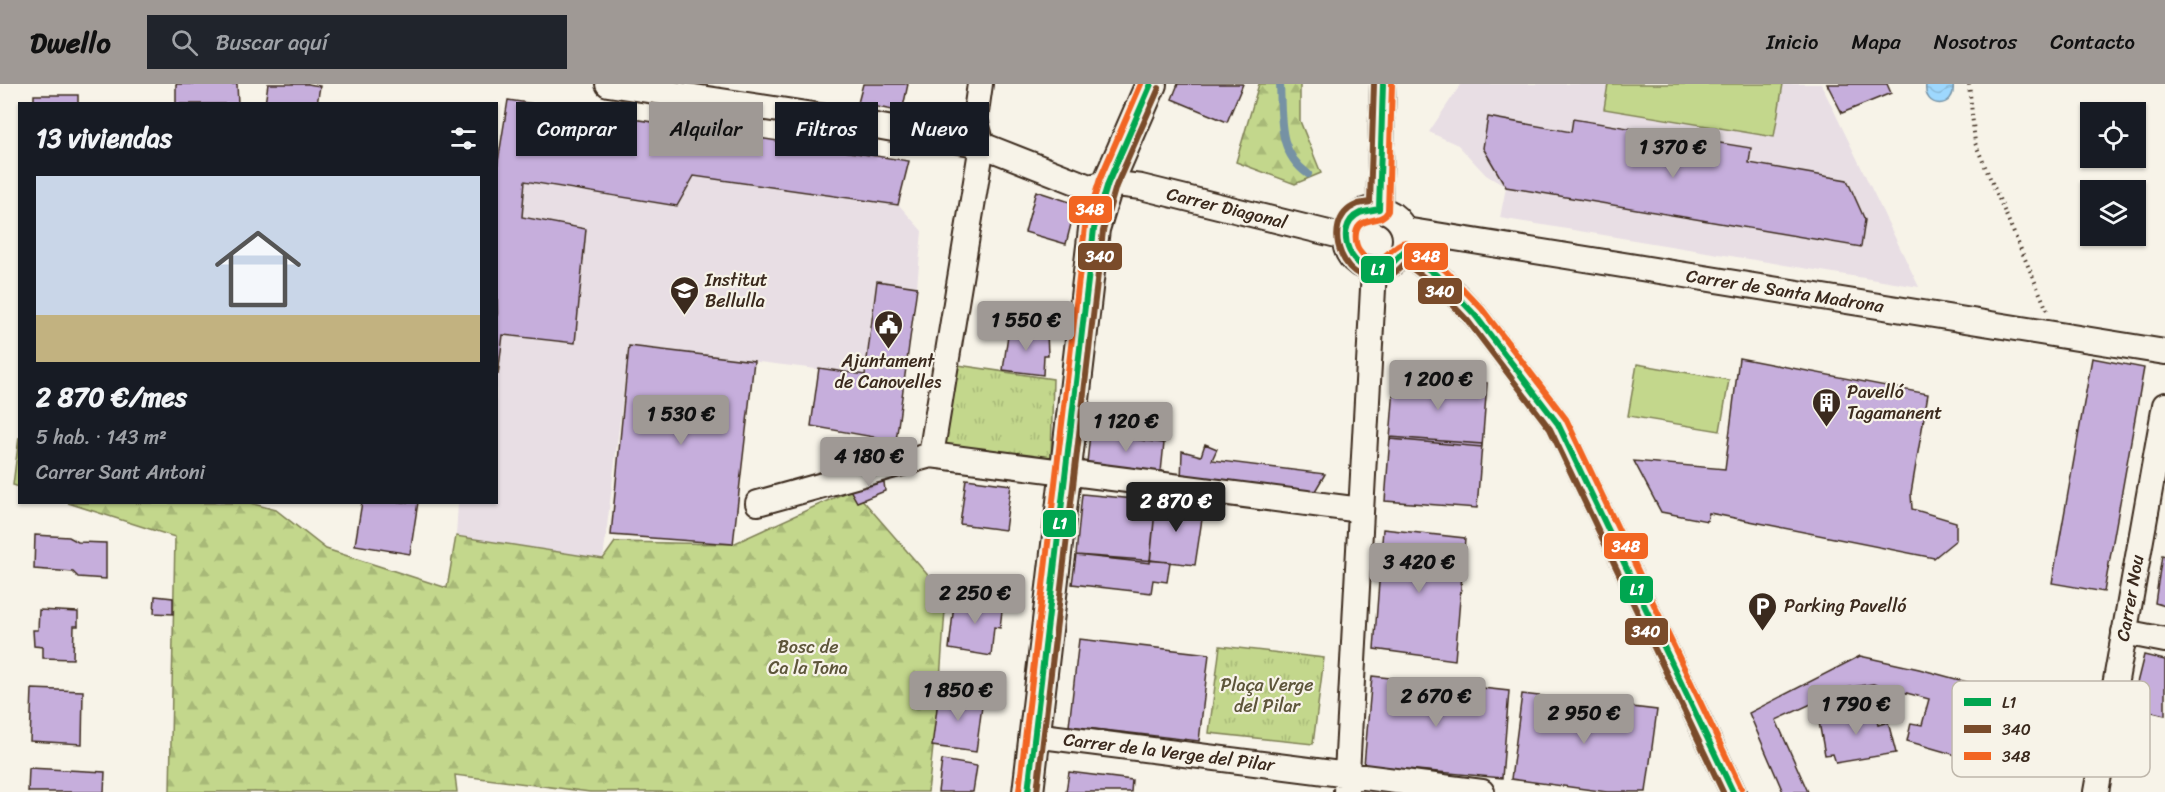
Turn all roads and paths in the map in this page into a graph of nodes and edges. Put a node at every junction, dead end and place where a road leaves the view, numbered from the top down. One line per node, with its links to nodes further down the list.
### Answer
1 (608, 84): 6 (street, Carrer Diagonal)
2 (980, 84): 7 (street)
3 (1151, 84): 11 (street)
4 (1383, 84): 12 (street)
5 (1969, 84): 16 (path)
6 (709, 92): 8 (street, Carrer Diagonal)
7 (977, 102)
8 (890, 129)
9 (989, 149): 11 (street, Carrer Diagonal)
10 (980, 156): 19 (street)
11 (1108, 183): 13 (street, Carrer Diagonal); 20 (street)
12 (1379, 209): 13 (street); 14 (street)
13 (1345, 237): 15 (street)
14 (1404, 241): 15 (street); 16 (street, Carrer de Santa Madrona); 31 (street)
15 (1374, 270): 22 (street)
16 (2060, 334): 17 (street, Carrer de Santa Madrona)
17 (2165, 352)
18 (2165, 405): 23 (street, Carrer Nou)
19 (931, 455): 20 (street); 21 (street)
20 (1065, 472): 22 (street); 26 (street)
21 (758, 503)
22 (1361, 510): 28 (street)
23 (2124, 632): 24 (street); 25 (street, Carrer Nou)
24 (2165, 640)
25 (2115, 681)
26 (1034, 735): 28 (street, Carrer de la Verge del Pilar); 29 (street)
27 (2099, 777): 32 (street, Carrer Nou)
28 (1346, 783): 30 (street, Carrer de la Verge del Pilar)
29 (1028, 792)
30 (1482, 792)
31 (1733, 792)
32 (2096, 792)

